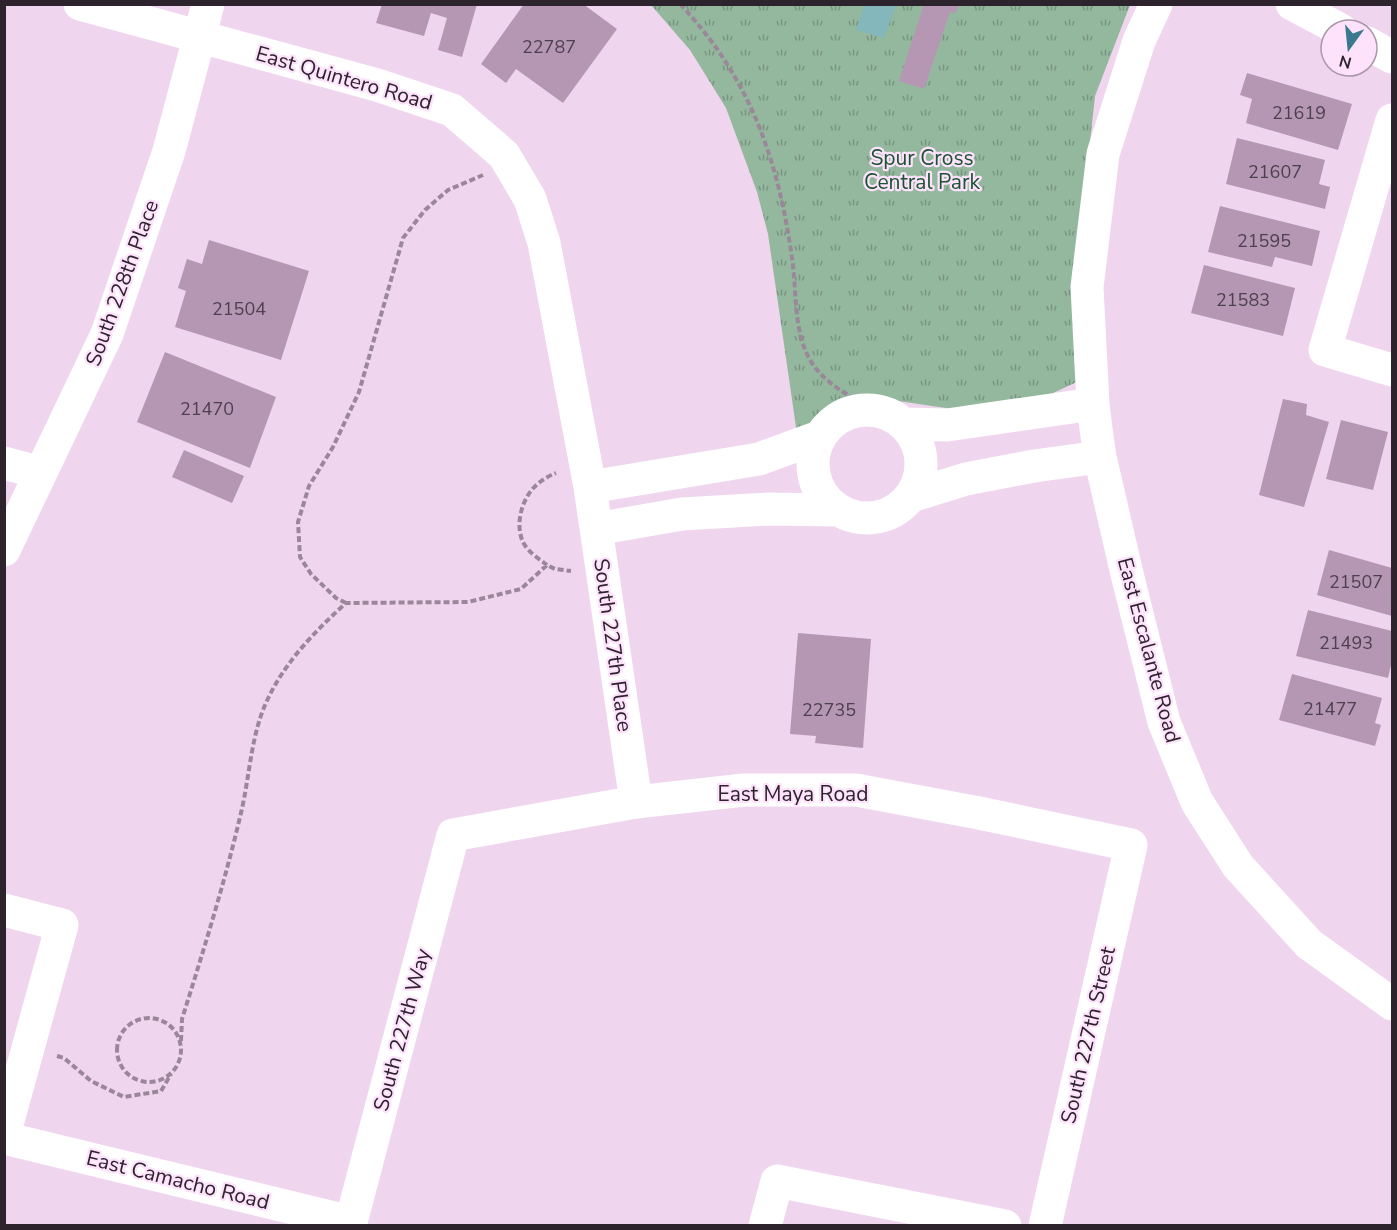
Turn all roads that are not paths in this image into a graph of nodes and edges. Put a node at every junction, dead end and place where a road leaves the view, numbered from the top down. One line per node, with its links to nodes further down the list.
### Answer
1 (80, 4): 6 (street, East Quintero Road)
2 (208, 4): 6 (street, South 228th Place)
3 (1156, 4): 10 (street, East Escalante Road)
4 (1292, 4): 5 (street)
5 (1319, 18)
6 (200, 37): 13 (street, South 228th Place); 14 (street, East Quintero Road)
7 (1392, 120): 8 (street)
8 (1392, 370)
9 (904, 424): 10 (street); 11 (street); 15 (street)
10 (1097, 430): 15 (street); 23 (street, East Escalante Road)
11 (819, 437): 14 (street); 16 (street)
12 (4, 463): 13 (street)
13 (41, 473): 18 (street, South 228th Place)
14 (588, 477): 17 (street, South 227th Place)
15 (911, 496): 16 (street)
16 (838, 510): 17 (street)
17 (596, 529): 19 (street, South 227th Place)
18 (4, 550)
19 (636, 802): 20 (street, East Maya Road); 21 (street, East Maya Road)
20 (453, 835): 25 (street, South 227th Way)
21 (1131, 845): 28 (street, South 227th Street)
22 (4, 910): 24 (street)
23 (1392, 1004)
24 (4, 1136): 25 (street, East Camacho Road)
25 (351, 1224)
26 (765, 1226): 27 (street)
27 (1005, 1226)
28 (1045, 1226)

